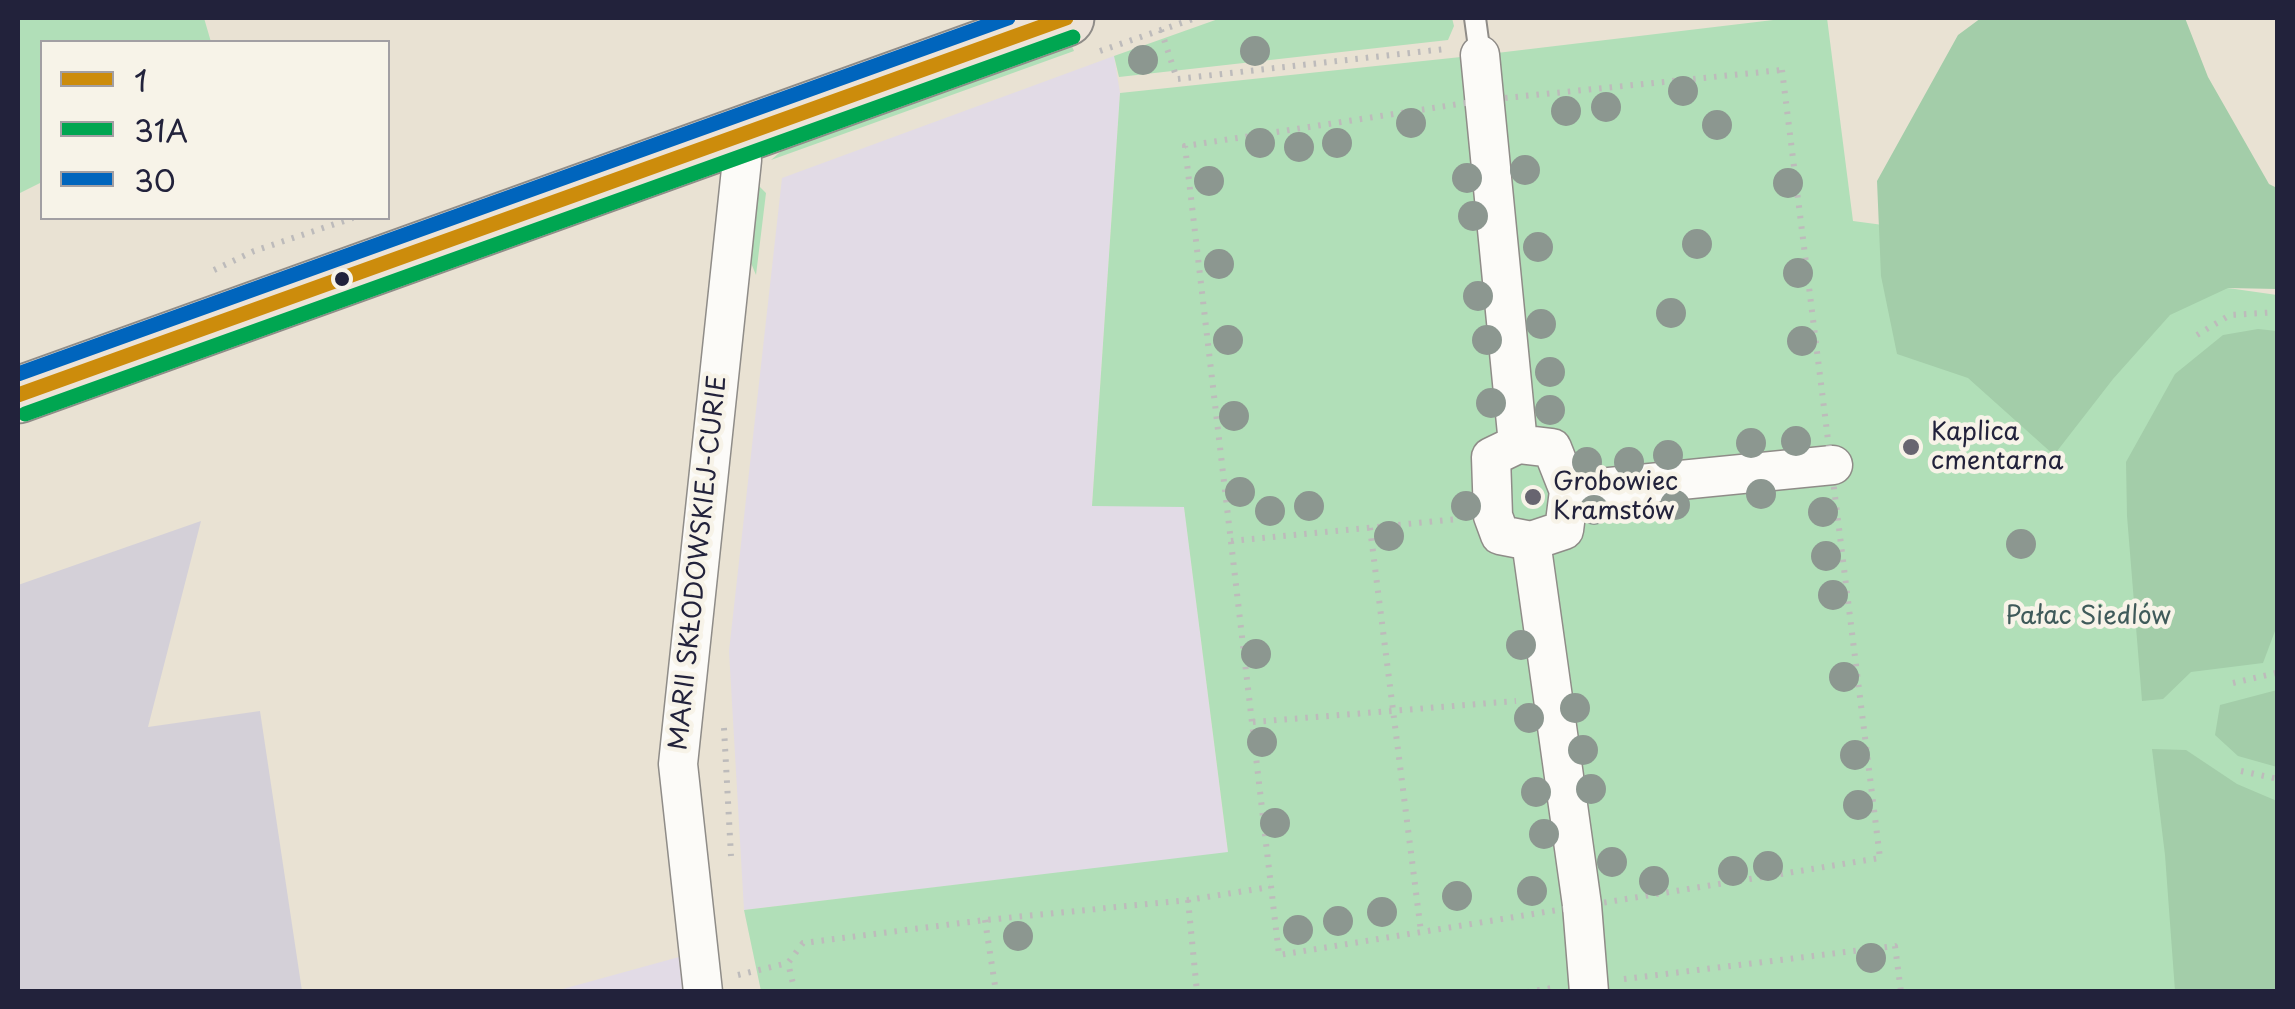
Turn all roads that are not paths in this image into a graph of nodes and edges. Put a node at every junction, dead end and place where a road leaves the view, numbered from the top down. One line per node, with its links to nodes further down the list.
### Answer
1 (1066, 18): 4 (main road)
2 (1475, 18): 3 (lane)
3 (1468, 52): 6 (street)
4 (734, 136): 5 (main road); 11 (street, MARII SKŁODOWSKIEJ-CURIE)
5 (18, 394)
6 (1518, 444): 8 (street); 9 (street)
7 (1833, 466): 8 (street)
8 (1569, 491): 9 (street)
9 (1530, 541): 10 (street)
10 (1589, 988)
11 (703, 992)

